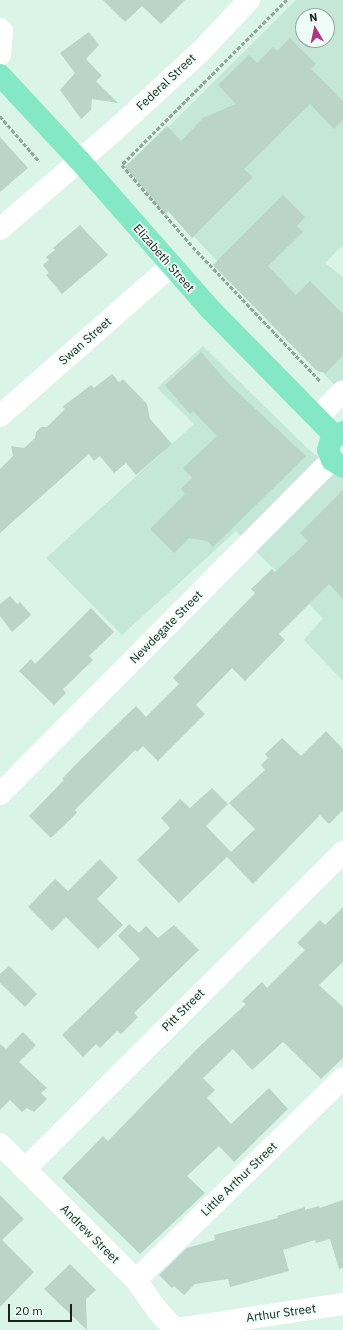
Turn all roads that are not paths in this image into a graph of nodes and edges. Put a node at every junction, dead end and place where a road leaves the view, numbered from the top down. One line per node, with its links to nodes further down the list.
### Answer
1 (249, 0): 5 (street, Federal Street)
2 (0, 29): 3 (street)
3 (0, 55)
4 (0, 75): 5 (main road, Elizabeth Street)
5 (80, 161): 6 (street, Federal Street); 7 (main road, Elizabeth Street)
6 (0, 229)
7 (171, 266): 9 (street, Swan Street); 10 (main road, Elizabeth Street)
8 (340, 394): 10 (street)
9 (0, 416)
10 (317, 418): 11 (main road, Elizabeth Street)
11 (339, 434): 12 (main road)
12 (337, 463): 13 (street, Newdegate Street)
13 (0, 794)
14 (343, 852): 17 (street, Pitt Street)
15 (343, 1078): 18 (street, Little Arthur Street)
16 (0, 1144): 17 (street, Andrew Street)
17 (25, 1169): 18 (street, Andrew Street)
18 (136, 1280): 20 (street, Andrew Street)
19 (343, 1304): 20 (street, Arthur Street)
20 (173, 1330)

